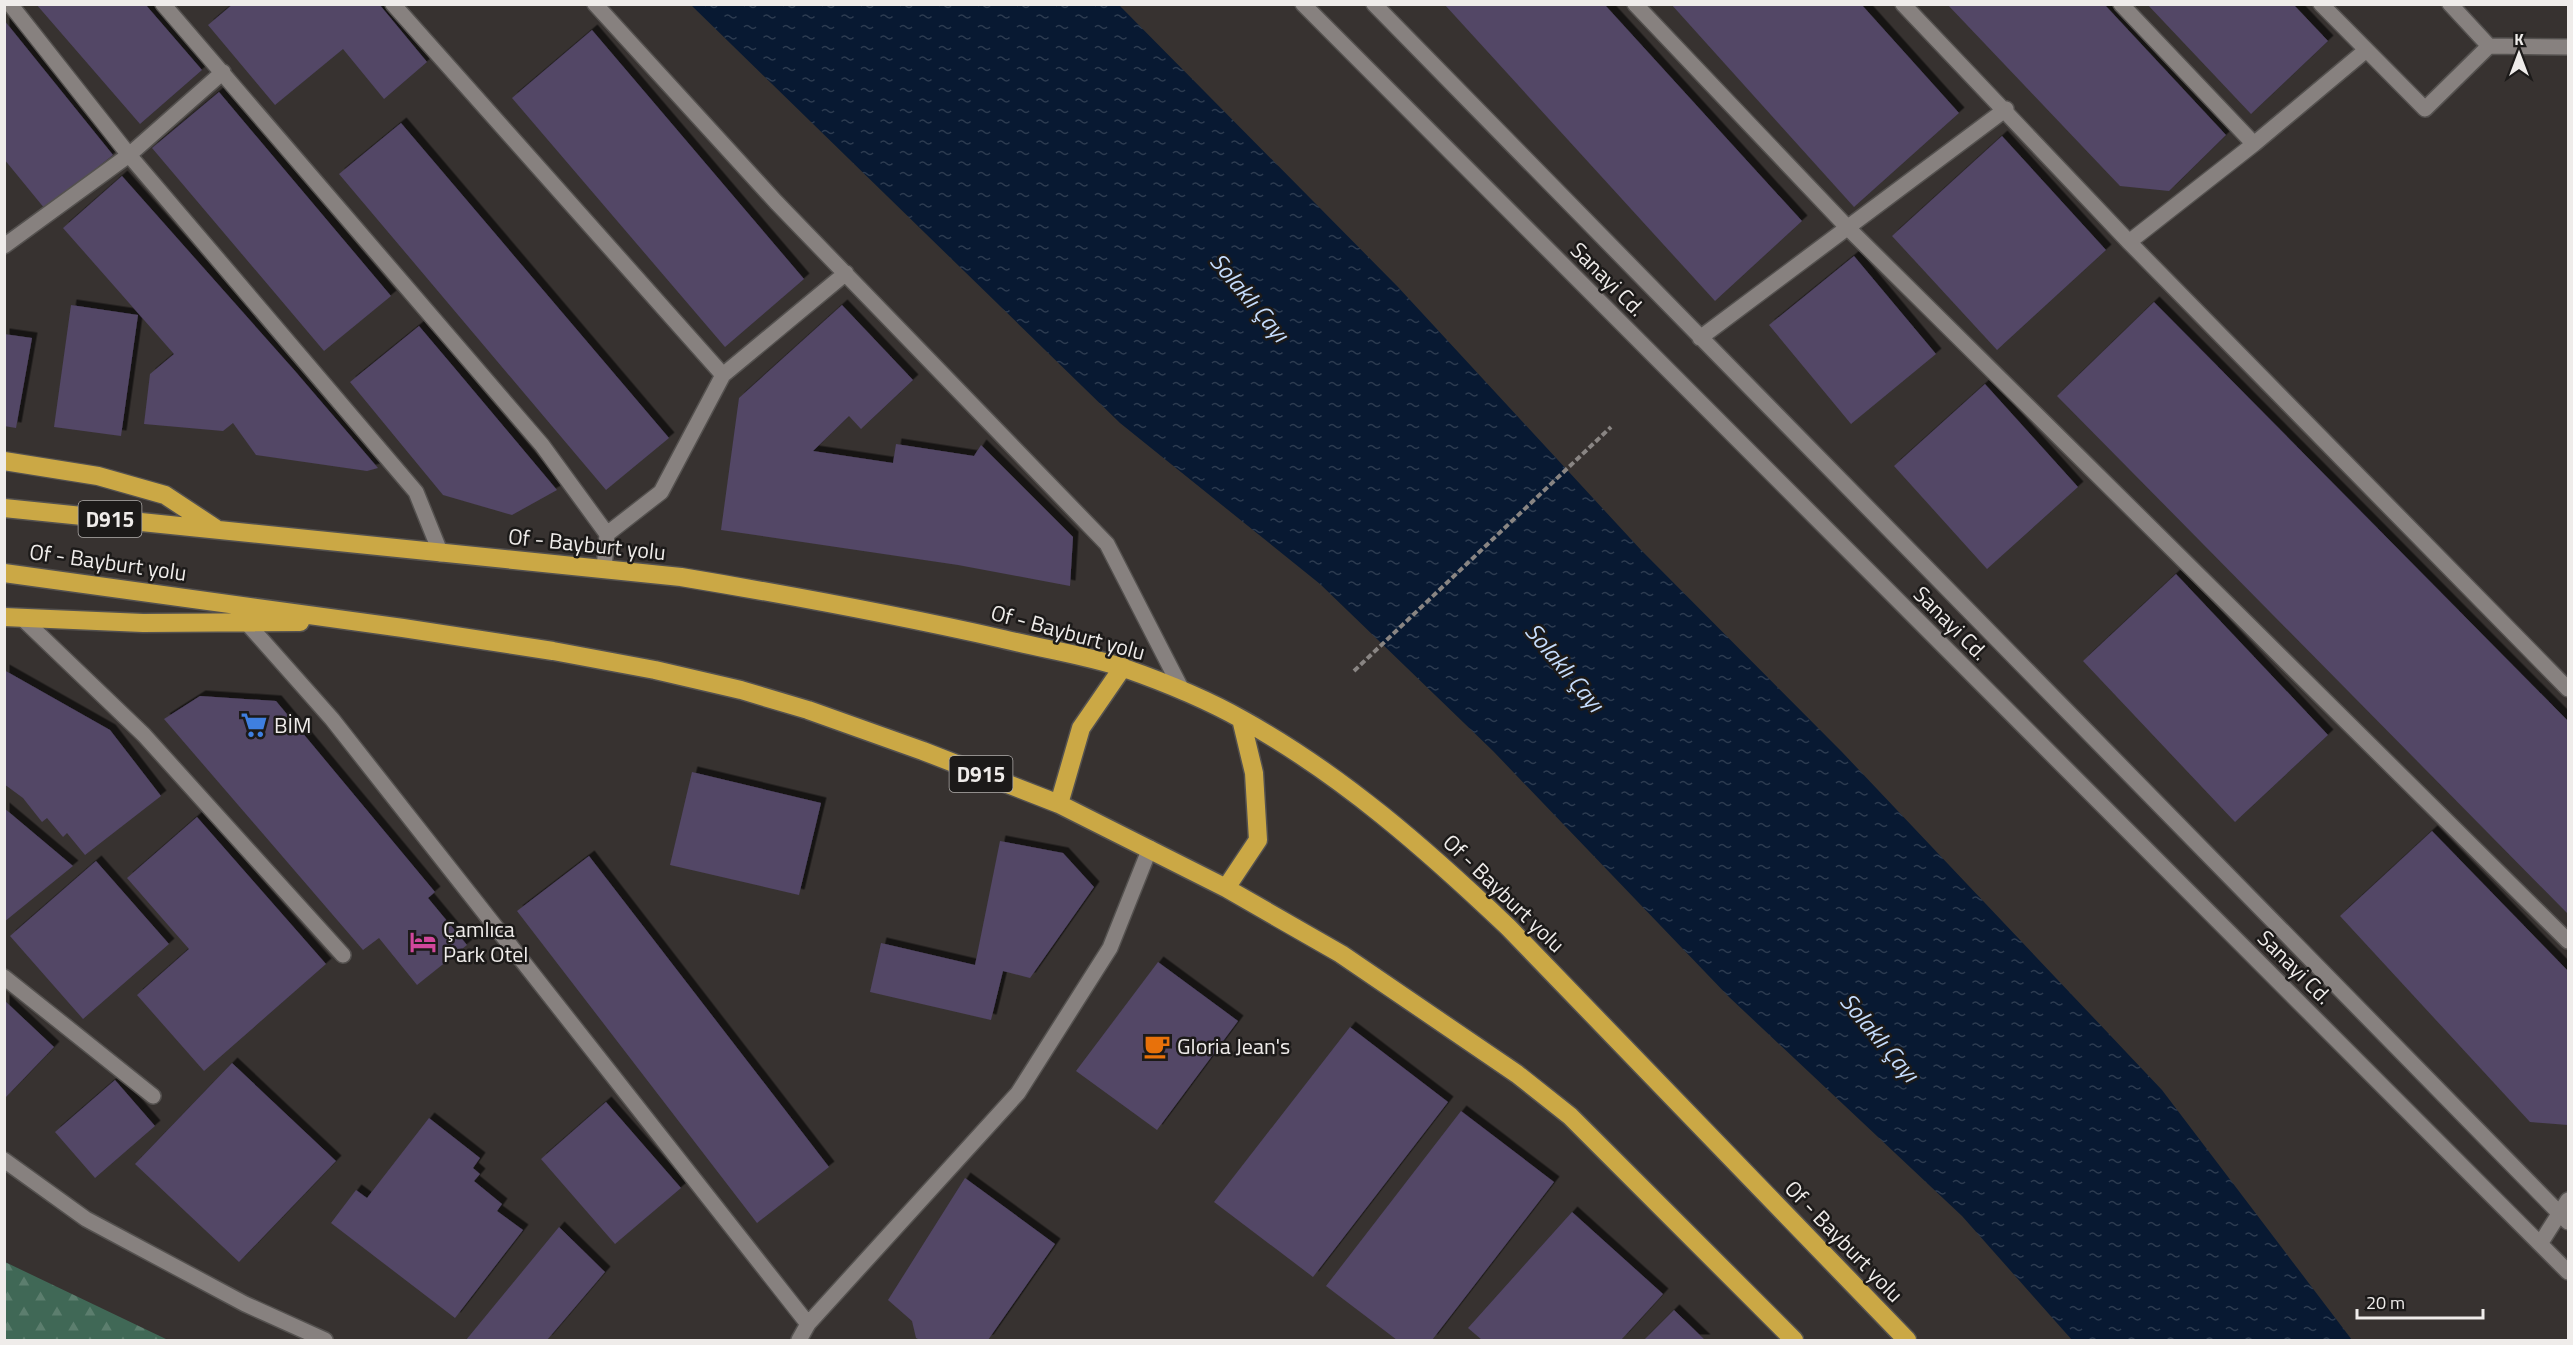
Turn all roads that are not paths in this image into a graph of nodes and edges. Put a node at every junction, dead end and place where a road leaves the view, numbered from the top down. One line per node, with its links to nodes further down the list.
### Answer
1 (10, 4): 18 (street)
2 (163, 4): 15 (street)
3 (393, 4): 24 (street)
4 (595, 4): 22 (street)
5 (1303, 4): 49 (street, Sanayi Cd.)
6 (1374, 4): 23 (street, Sanayi Cd.)
7 (1635, 4): 19 (street)
8 (1903, 4): 16 (street)
9 (2121, 4): 17 (street)
10 (2321, 4): 14 (street)
11 (2450, 4): 12 (street)
12 (2489, 46): 13 (street); 14 (street)
13 (2568, 47)
14 (2365, 51): 17 (street)
15 (222, 72): 18 (street); 28 (street)
16 (2006, 109): 19 (street); 20 (street)
17 (2254, 144): 20 (street)
18 (129, 155): 21 (street); 29 (street)
19 (1848, 228): 23 (street); 42 (street)
20 (2129, 242): 36 (street)
21 (4, 246)
22 (846, 273): 24 (street); 37 (street)
23 (1700, 338): 48 (street, Sanayi Cd.)
24 (723, 375): 28 (street)
25 (4, 461): 27 (highway)
26 (4, 508): 27 (highway, Of - Bayburt yolu / D915)
27 (216, 529): 29 (highway, Of - Bayburt yolu / D915)
28 (608, 534): 30 (street)
29 (441, 554): 30 (highway, Of - Bayburt yolu / D915)
30 (604, 569): 35 (highway, Of - Bayburt yolu / D915)
31 (4, 573): 33 (highway, Of - Bayburt yolu / D915)
32 (13, 617): 34 (highway); 43 (street)
33 (359, 621): 34 (highway); 39 (highway, Of - Bayburt yolu / D915)
34 (246, 622): 51 (street)
35 (1123, 668): 37 (highway, Of - Bayburt yolu / D915); 39 (highway)
36 (2568, 689)
37 (1183, 692): 38 (highway, Of - Bayburt yolu / D915)
38 (1242, 719): 41 (highway); 55 (highway, Of - Bayburt yolu / D915)
39 (1059, 804): 40 (highway, Of - Bayburt yolu / D915)
40 (1150, 848): 41 (highway, Of - Bayburt yolu / D915); 51 (street)
41 (1226, 888): 54 (highway, Of - Bayburt yolu / D915)
42 (2568, 941)
43 (343, 955)
44 (4, 976): 45 (street)
45 (153, 1096)
46 (4, 1160): 52 (street)
47 (2568, 1200): 48 (street)
48 (2563, 1217): 49 (street)
49 (2540, 1244): 50 (street, Sanayi Cd.)
50 (2568, 1272)
51 (808, 1324): 53 (street)
52 (325, 1341)
53 (799, 1341)
54 (1794, 1341)
55 (1907, 1341)

